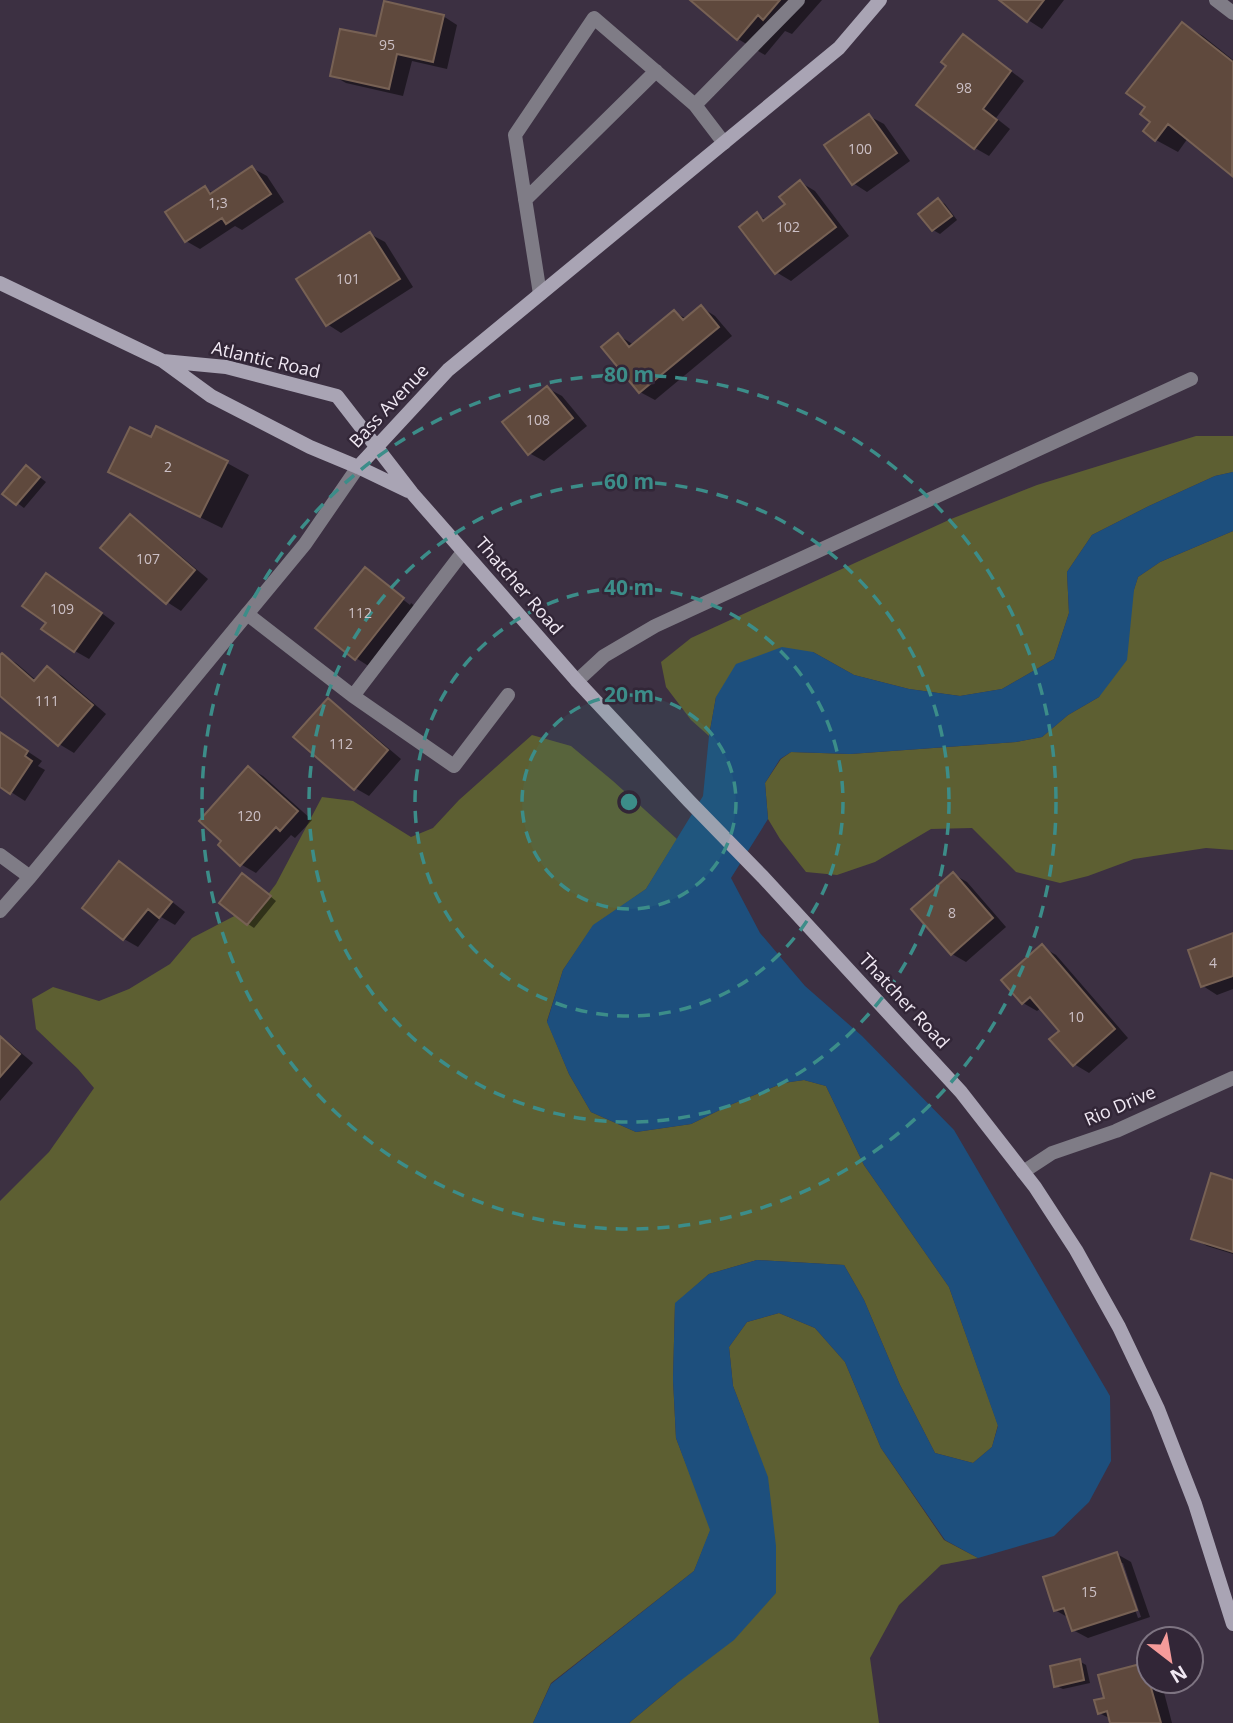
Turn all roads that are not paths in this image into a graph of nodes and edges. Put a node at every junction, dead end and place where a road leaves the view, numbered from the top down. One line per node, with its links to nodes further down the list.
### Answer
1 (798, 0): 6 (street)
2 (880, 0): 7 (main road, Bass Avenue)
3 (1216, 0): 4 (street)
4 (1233, 13)
5 (656, 71): 6 (street); 8 (street); 8 (street)
6 (695, 105): 7 (street)
7 (723, 143): 10 (main road, Bass Avenue)
8 (525, 200): 10 (street)
9 (0, 283): 11 (main road, Atlantic Road)
10 (540, 294): 13 (main road, Bass Avenue)
11 (163, 361): 13 (main road, Atlantic Road); 14 (main road, Atlantic Road)
12 (1191, 379): 18 (street)
13 (377, 447): 14 (main road, Bass Avenue); 15 (main road, Thatcher Road)
14 (358, 467): 15 (main road, Thatcher Road); 17 (street, Bass Avenue)
15 (412, 493): 16 (main road, Thatcher Road)
16 (463, 552): 18 (main road, Thatcher Road); 20 (street)
17 (247, 614): 20 (street); 22 (street, Bass Avenue)
18 (577, 681): 25 (main road, Thatcher Road)
19 (508, 695): 20 (street)
20 (353, 696)
21 (0, 855): 22 (street)
22 (30, 877): 23 (street, Bass Avenue)
23 (0, 911)
24 (1233, 1078): 25 (street, Rio Drive)
25 (1023, 1172): 26 (main road, Thatcher Road)
26 (1233, 1624)

